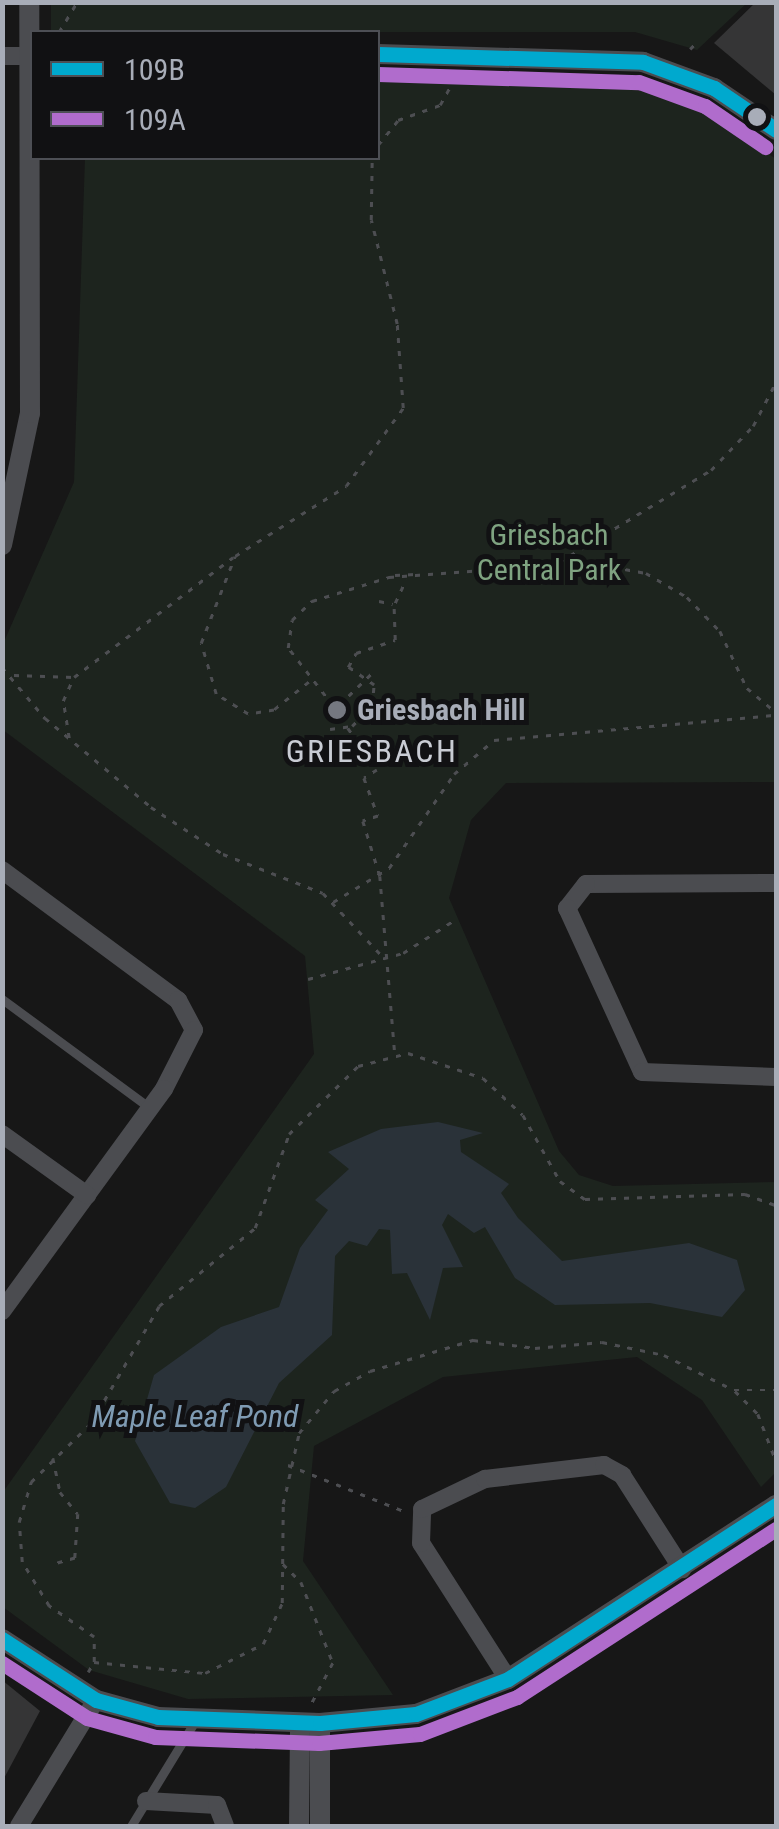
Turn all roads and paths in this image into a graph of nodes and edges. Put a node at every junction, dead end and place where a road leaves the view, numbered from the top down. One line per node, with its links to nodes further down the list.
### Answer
1 (29, 2): 3 (street)
2 (77, 2): 4 (path)
3 (30, 30)
4 (60, 30)
5 (698, 42): 6 (path)
6 (690, 49)
7 (380, 54): 11 (street)
8 (2, 56): 9 (street)
9 (30, 56)
10 (452, 83): 12 (path)
11 (776, 130)
12 (380, 142)
13 (31, 160): 16 (street)
14 (372, 160): 17 (path)
15 (776, 382): 18 (path)
16 (2, 546)
17 (235, 556): 26 (path); 29 (path)
18 (553, 564): 19 (path); 35 (path)
19 (417, 575): 20 (path); 21 (path)
20 (406, 576): 21 (path); 23 (path)
21 (395, 577): 29 (path)
22 (378, 600): 23 (path)
23 (394, 604): 28 (path)
24 (2, 666): 27 (path)
25 (372, 673): 28 (path)
26 (78, 675): 27 (path); 40 (path)
27 (12, 676): 40 (path)
28 (368, 678): 30 (path); 33 (path)
29 (309, 682): 31 (path)
30 (340, 705): 31 (path); 32 (path)
31 (333, 706): 36 (path)
32 (343, 711): 33 (path); 36 (path)
33 (369, 711): 34 (path); 37 (path)
34 (376, 711)
35 (776, 714): 42 (path)
36 (336, 716): 39 (path)
37 (348, 728): 39 (path); 42 (path)
38 (330, 729): 39 (path)
39 (337, 729)
40 (69, 738): 44 (path)
41 (2, 870): 51 (street)
42 (380, 876): 44 (path); 46 (path)
43 (776, 883): 50 (street)
44 (333, 902): 46 (path)
45 (456, 919): 46 (path)
46 (384, 958): 47 (path); 49 (path)
47 (308, 979)
48 (2, 999): 51 (lane)
49 (395, 1053): 54 (path); 58 (path)
50 (776, 1077)
51 (150, 1108): 53 (street)
52 (2, 1134): 53 (street)
53 (87, 1195): 55 (street)
54 (776, 1204)
55 (2, 1311)
56 (734, 1390): 57 (path); 59 (path); 60 (path)
57 (776, 1390)
58 (52, 1455): 64 (path); 67 (path)
59 (776, 1461)
60 (288, 1465): 62 (path); 63 (path)
61 (776, 1506): 65 (street)
62 (416, 1516): 65 (street); 68 (street)
63 (282, 1562): 67 (path); 71 (path)
64 (57, 1563)
65 (682, 1569): 68 (street)
66 (2, 1639): 70 (street)
67 (94, 1662): 69 (path)
68 (508, 1678): 73 (street)
69 (84, 1680)
70 (96, 1700): 72 (street); 75 (street)
71 (312, 1703)
72 (196, 1721): 73 (street); 74 (lane)
73 (310, 1723): 78 (street); 79 (street)
74 (146, 1802): 76 (lane); 77 (street)
75 (19, 1826)
76 (131, 1826)
77 (225, 1826)
78 (300, 1826)
79 (320, 1826)

